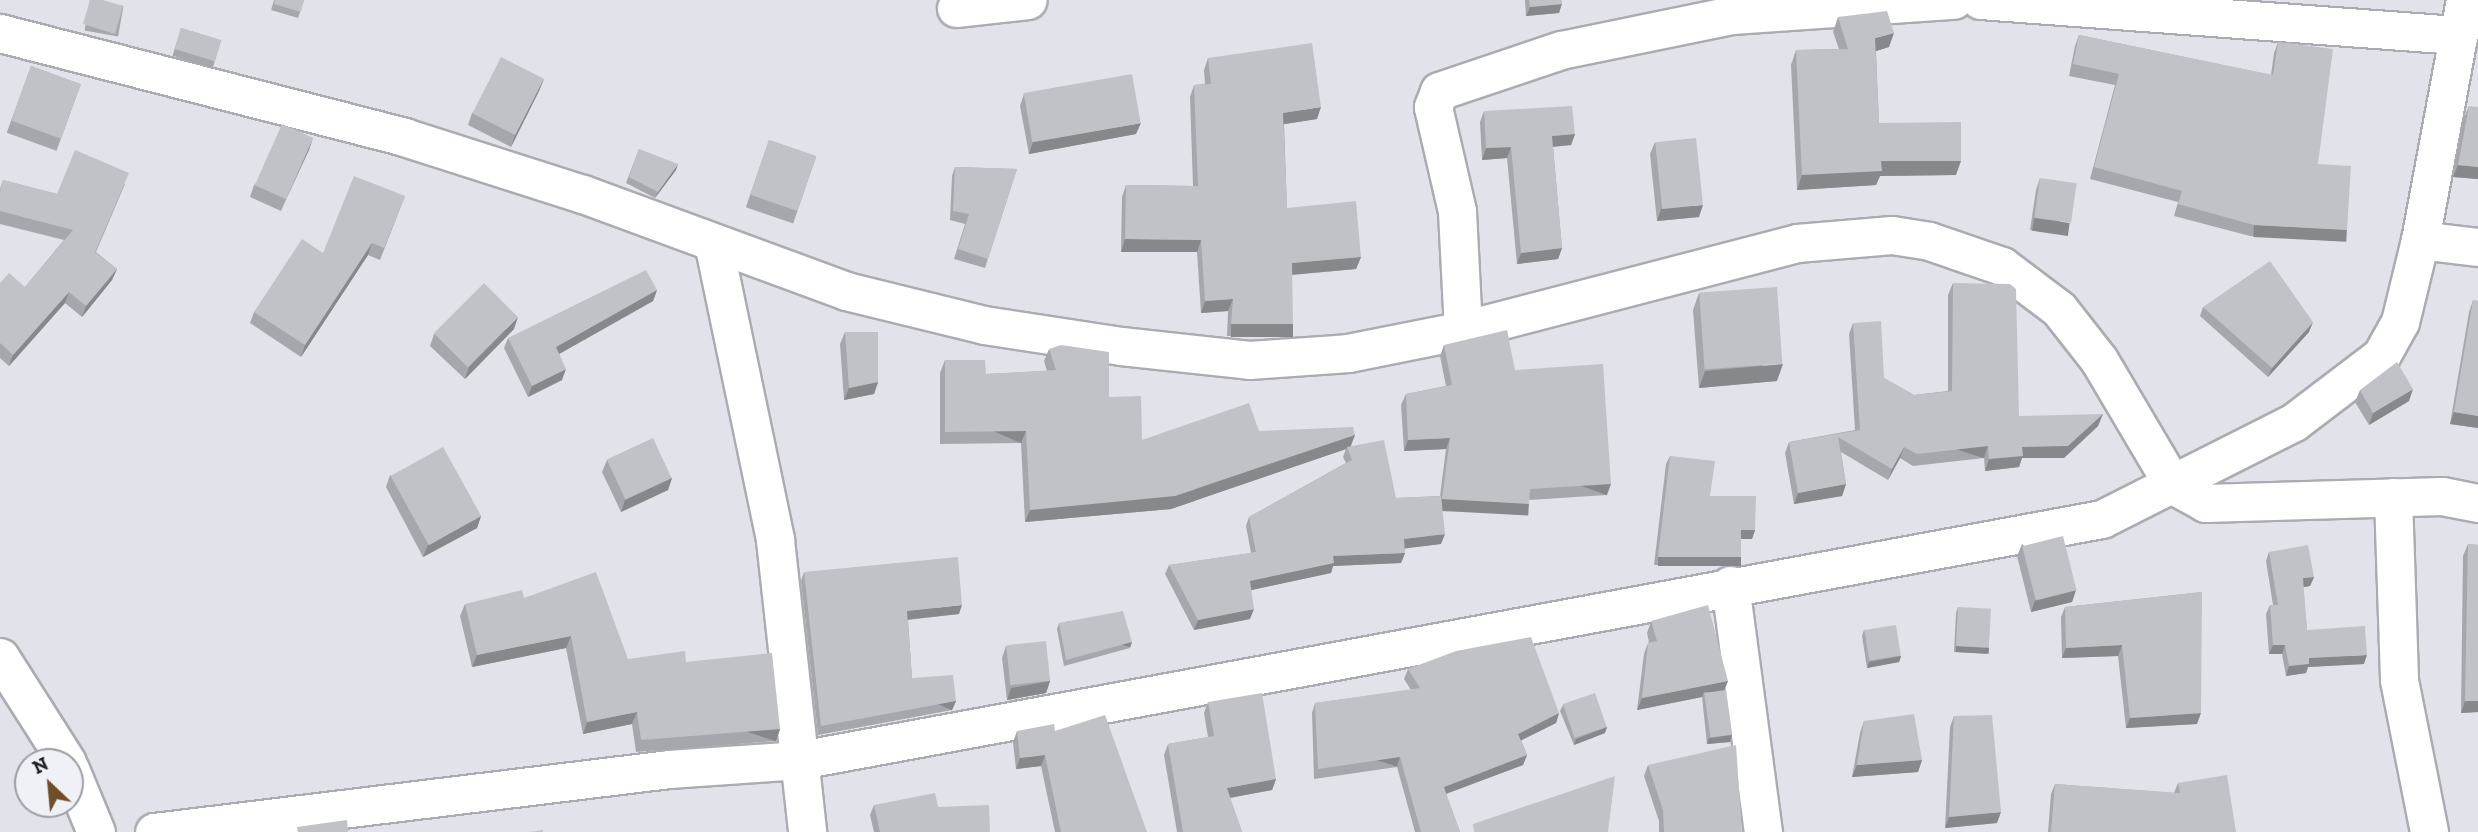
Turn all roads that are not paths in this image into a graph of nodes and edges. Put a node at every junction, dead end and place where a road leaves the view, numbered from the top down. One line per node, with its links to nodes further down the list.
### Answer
1 (1028, 0): 4 (street)
2 (1953, 0): 10 (street)
3 (1980, 0): 5 (street)
4 (956, 8)
5 (2462, 17): 7 (street)
6 (0, 33): 8 (street)
7 (2420, 240): 9 (street); 11 (street)
8 (714, 247): 10 (street); 17 (street)
9 (2478, 247)
10 (1463, 330): 11 (street)
11 (2174, 485): 12 (street); 14 (street)
12 (2393, 498): 13 (street); 23 (street)
13 (2478, 503)
14 (1730, 584): 17 (street); 22 (street)
15 (0, 657): 16 (street)
16 (57, 748)
17 (800, 760): 20 (street); 21 (street)
18 (84, 803): 19 (street)
19 (96, 832)
20 (154, 832)
21 (807, 832)
22 (1763, 832)
23 (2429, 832)

